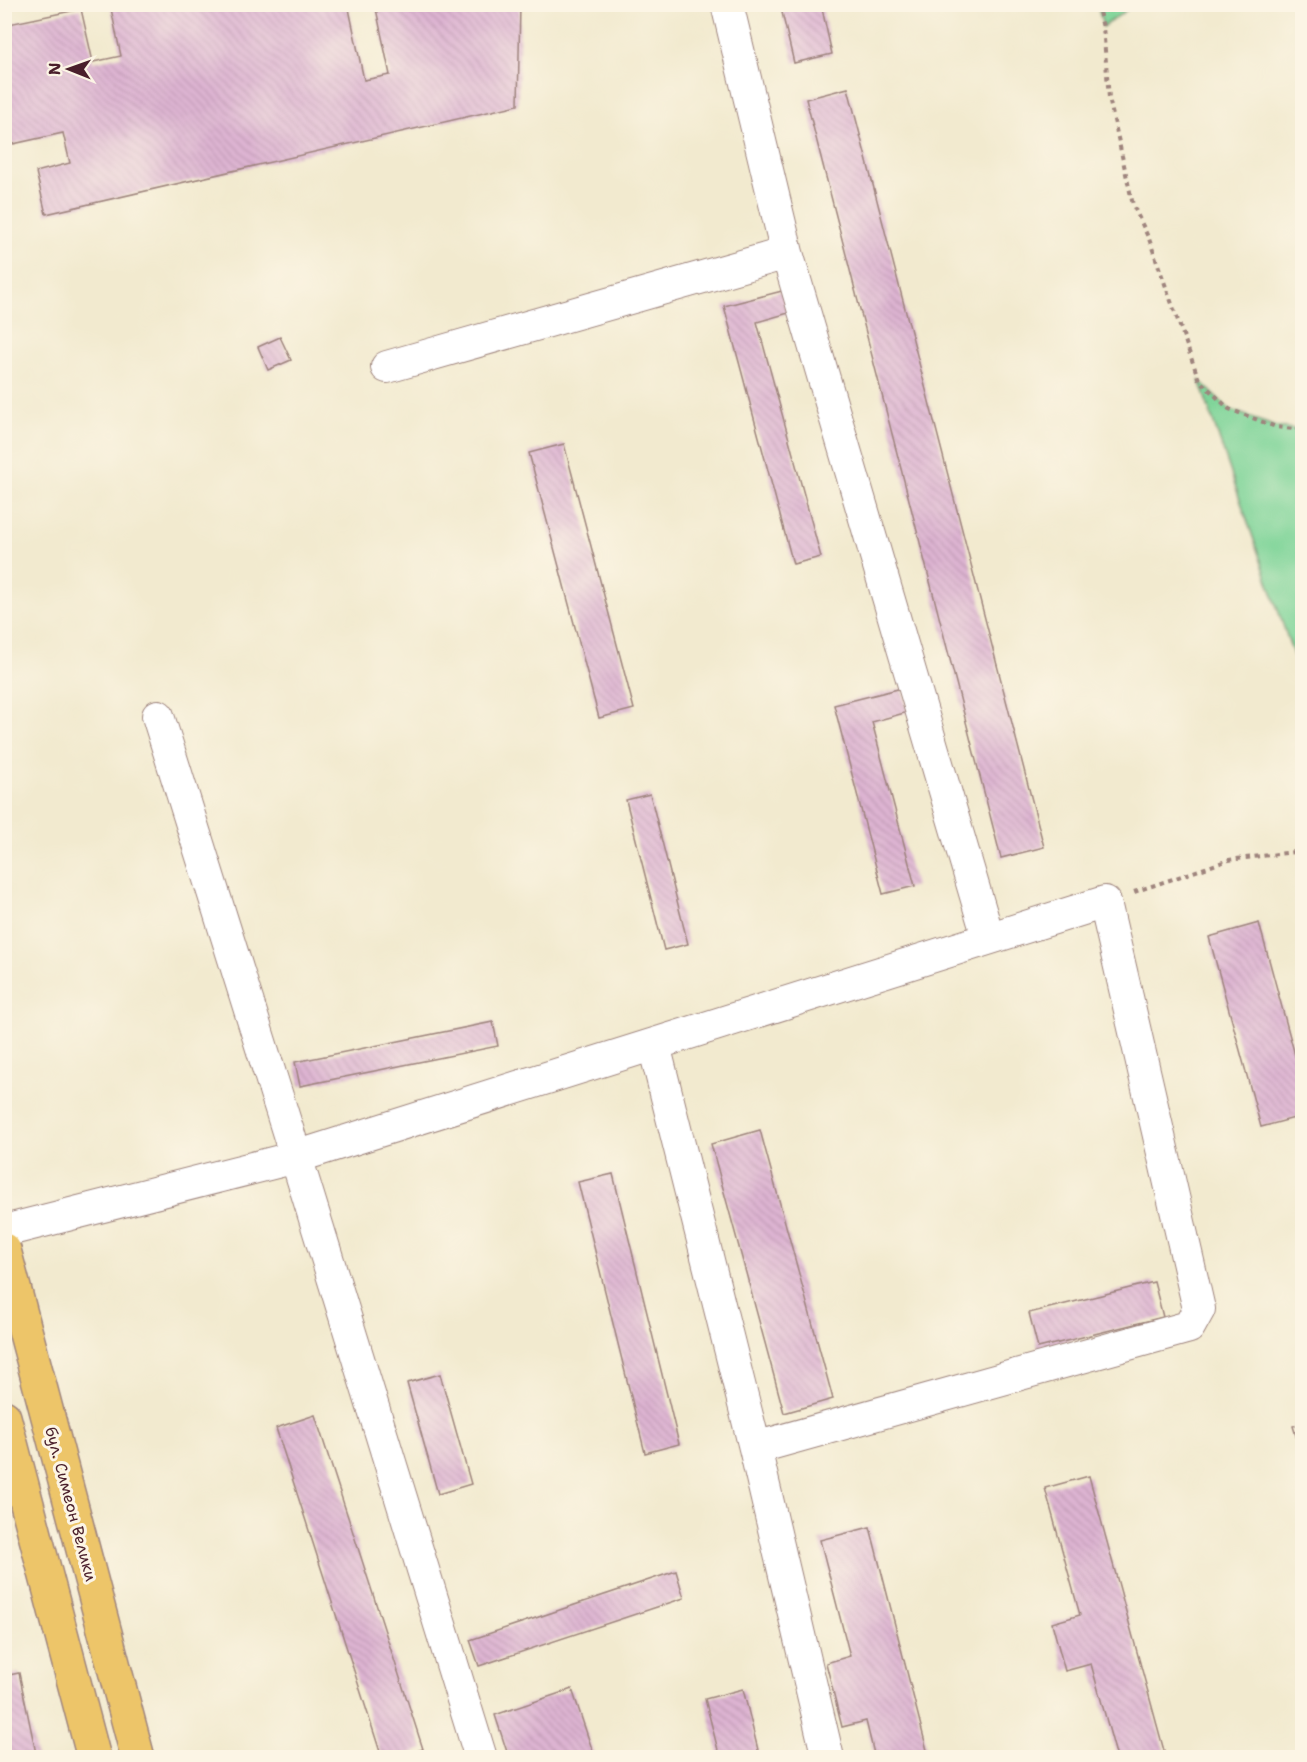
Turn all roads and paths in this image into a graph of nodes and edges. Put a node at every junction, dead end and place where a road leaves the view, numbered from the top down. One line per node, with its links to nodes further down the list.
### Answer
1 (726, 4): 3 (lane)
2 (1097, 4): 5 (path)
3 (787, 253): 4 (lane); 9 (lane)
4 (387, 368)
5 (1302, 430)
6 (158, 716): 11 (lane)
7 (1302, 851): 8 (path)
8 (1105, 902): 9 (lane); 15 (lane)
9 (988, 937): 10 (lane)
10 (654, 1045): 11 (lane); 15 (lane)
11 (296, 1157): 12 (lane); 18 (lane)
12 (4, 1231)
13 (4, 1250): 17 (main road, бул. Симеон Велики)
14 (4, 1417): 16 (main road)
15 (755, 1448): 19 (lane)
16 (94, 1758)
17 (138, 1758)
18 (481, 1758)
19 (828, 1758)

